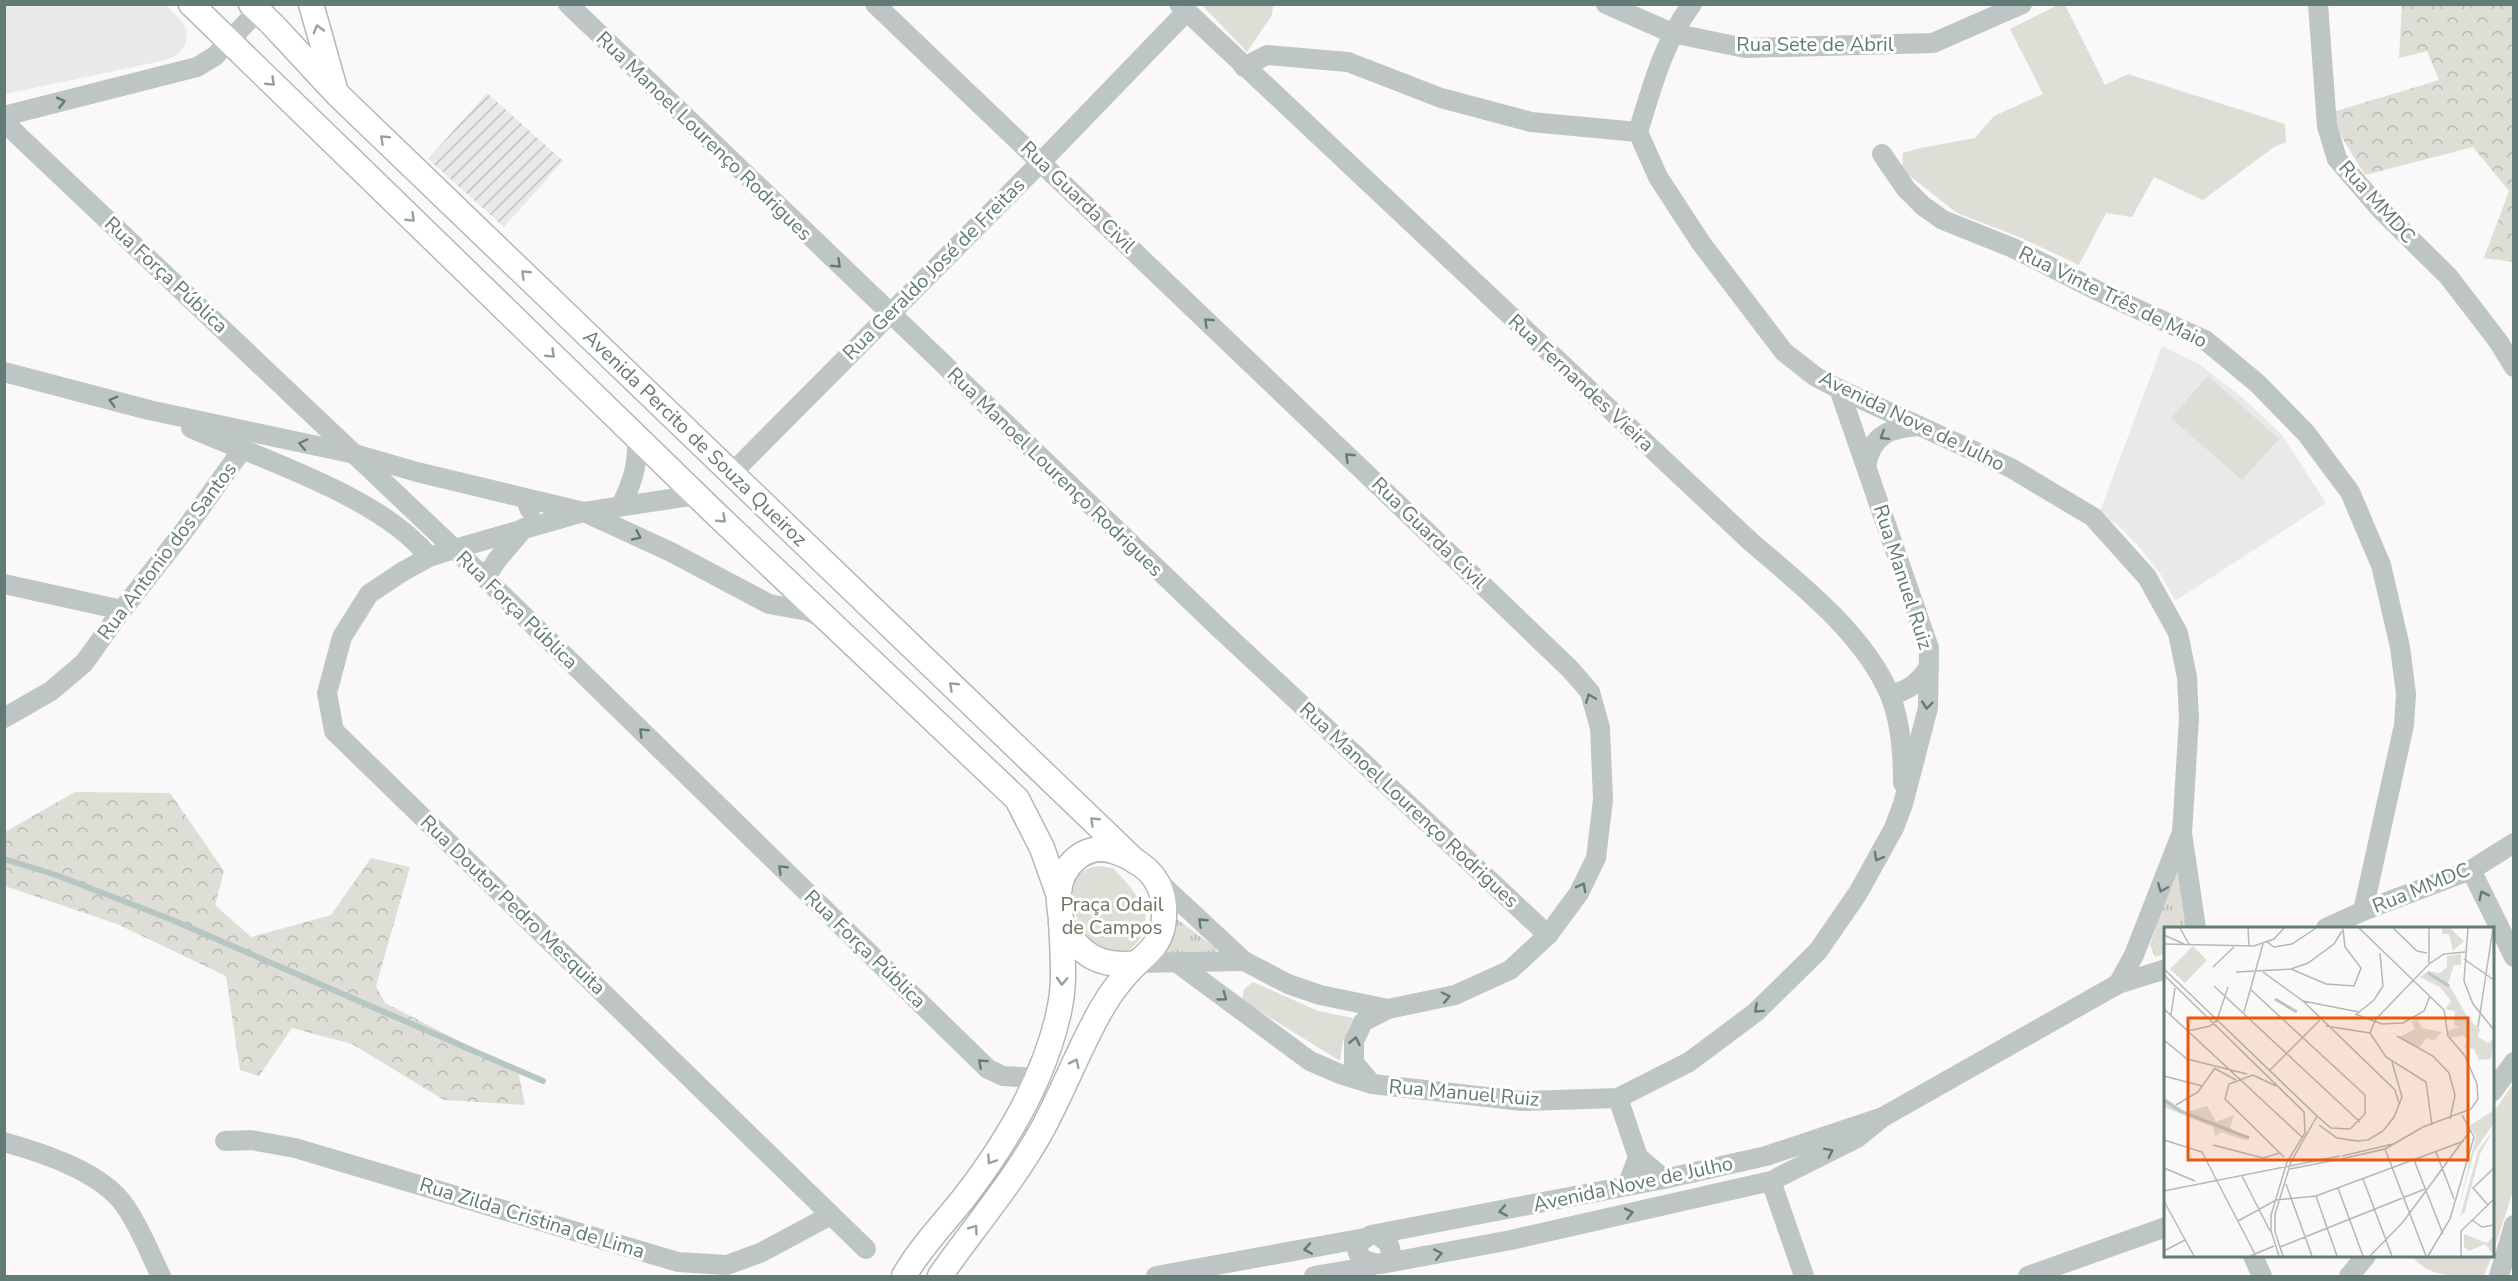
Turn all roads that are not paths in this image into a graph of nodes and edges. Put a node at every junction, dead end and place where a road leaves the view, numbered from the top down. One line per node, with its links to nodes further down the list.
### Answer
1 (191, 4): 12 (main road, Avenida Percito de Souza Queiroz)
2 (311, 4): 14 (main road, one-way to 2)
3 (568, 4): 20 (street, Rua Manoel Lourenço Rodrigues, one-way to 20)
4 (875, 4): 19 (street, Rua Guarda Civil)
5 (1606, 4): 11 (street, Rua Sete de Abril)
6 (1692, 4): 11 (street)
7 (2022, 4): 11 (street, Rua Sete de Abril)
8 (2318, 4): 21 (street, Rua MMDC)
9 (258, 7): 12 (street, Avenida Percito de Souza Queiroz); 14 (main road, Avenida Percito de Souza Queiroz)
10 (1182, 8): 13 (street, Rua Fernandes Vieira); 19 (street, Rua Geraldo José de Freitas)
11 (1672, 33): 17 (street)
12 (229, 41): 15 (street, one-way to 12); 26 (main road, Avenida Percito de Souza Queiroz, one-way to 26)
13 (1244, 67): 17 (street); 43 (street, Rua Fernandes Vieira)
14 (337, 94): 30 (main road, Avenida Percito de Souza Queiroz, one-way to 14)
15 (4, 116)
16 (4, 122): 28 (street, Rua Força Pública)
17 (1638, 132): 23 (street, Avenida Nove de Julho)
18 (1882, 154): 52 (street, Rua Vinte Três de Maio)
19 (1041, 162): 20 (street, Rua Geraldo José de Freitas); 56 (street, Rua Guarda Civil, one-way to 19)
20 (889, 314): 30 (street, Rua Geraldo José de Freitas); 56 (street, Rua Manoel Lourenço Rodrigues)
21 (2514, 367)
22 (4, 372): 24 (street, one-way to 22)
23 (1839, 389): 25 (street, Avenida Nove de Julho); 29 (street, Rua Manuel Ruiz)
24 (149, 410): 27 (street); 28 (street, one-way to 24)
25 (1919, 426): 29 (street, one-way to 29); 46 (street, Avenida Nove de Julho)
26 (636, 435): 31 (main road, Avenida Percito de Souza Queiroz); 33 (street)
27 (242, 450): 37 (street, Rua Antonio dos Santos); 40 (street, Rua Antonio dos Santos)
28 (355, 454): 32 (street); 36 (street, Rua Força Pública)
29 (1866, 465): 42 (street, Rua Manuel Ruiz)
30 (732, 473): 48 (main road, Avenida Percito de Souza Queiroz, one-way to 30)
31 (697, 495): 33 (street); 41 (main road, Avenida Percito de Souza Queiroz, one-way to 41)
32 (525, 498): 34 (street); 35 (street)
33 (621, 506): 34 (street)
34 (584, 512): 35 (street); 41 (street, one-way to 41)
35 (528, 527): 36 (street); 38 (street)
36 (454, 549): 37 (street, Rua Doutor Pedro Mesquita); 38 (street, Rua Força Pública)
37 (429, 557): 77 (street, Rua Doutor Pedro Mesquita)
38 (485, 578): 65 (street, Rua Força Pública, one-way to 38)
39 (4, 584): 40 (street)
40 (122, 610): 44 (street, Rua Antonio dos Santos)
41 (829, 620): 51 (main road, Avenida Percito de Souza Queiroz)
42 (1929, 668): 43 (street); 45 (street, Rua Manuel Ruiz, one-way to 45)
43 (1890, 694): 45 (street, Rua Fernandes Vieira)
44 (4, 718)
45 (1903, 804): 68 (street, Rua Manuel Ruiz, one-way to 68)
46 (2182, 833): 54 (street, Avenida Nove de Julho); 62 (street, Avenida Nove de Julho, one-way to 62)
47 (2514, 843): 49 (street, Rua MMDC)
48 (1136, 862): 50 (main road); 51 (main road)
49 (2471, 870): 52 (street, Rua MMDC); 57 (street, one-way to 49)
50 (1160, 883): 58 (street, one-way to 50); 60 (main road)
51 (1058, 892): 53 (main road)
52 (2363, 911): 55 (street, Rua MMDC)
53 (1061, 923): 60 (main road); 65 (main road, one-way to 65)
54 (2196, 927)
55 (2328, 927)
56 (1548, 935): 63 (street, Rua Guarda Civil, one-way to 56)
57 (2514, 957)
58 (1244, 961): 59 (street); 63 (street)
59 (1176, 962): 60 (street); 66 (street, Rua Manuel Ruiz, one-way to 66)
60 (1137, 963): 87 (main road, one-way to 60)
61 (2164, 970): 62 (street, Avenida Nove de Julho)
62 (2118, 984): 69 (street, Avenida Nove de Julho)
63 (1388, 1009): 66 (street, Rua Guarda Civil, one-way to 63)
64 (2514, 1062): 67 (street)
65 (1037, 1078): 86 (main road, one-way to 86)
66 (1372, 1084): 68 (street, Rua Manuel Ruiz)
67 (2494, 1091)
68 (1618, 1098): 73 (street)
69 (1883, 1117): 72 (street, Avenida Nove de Julho); 75 (street, Avenida Nove de Julho, one-way to 69)
70 (225, 1141): 77 (street, Rua Zilda Cristina de Lima)
71 (4, 1142): 85 (street)
72 (1766, 1155): 74 (street, Avenida Nove de Julho); 75 (street)
73 (1638, 1156): 74 (street); 76 (street)
74 (1664, 1179): 76 (street, Avenida Nove de Julho)
75 (1774, 1179): 84 (street, Avenida Nove de Julho, one-way to 75); 90 (street)
76 (1627, 1186): 80 (street, Avenida Nove de Julho, one-way to 80)
77 (831, 1215): 81 (street, Rua Doutor Pedro Mesquita)
78 (2514, 1225): 94 (street)
79 (2164, 1228): 91 (street)
80 (1372, 1236): 84 (street); 88 (street, Avenida Nove de Julho, one-way to 88)
81 (866, 1249)
82 (2253, 1257): 92 (street)
83 (2365, 1257): 93 (street)
84 (1376, 1265): 89 (street, Avenida Nove de Julho)
85 (161, 1276)
86 (904, 1276)
87 (940, 1276)
88 (1156, 1276)
89 (1314, 1276)
90 (1804, 1276)
91 (2031, 1276)
92 (2262, 1276)
93 (2349, 1276)
94 (2499, 1276)

